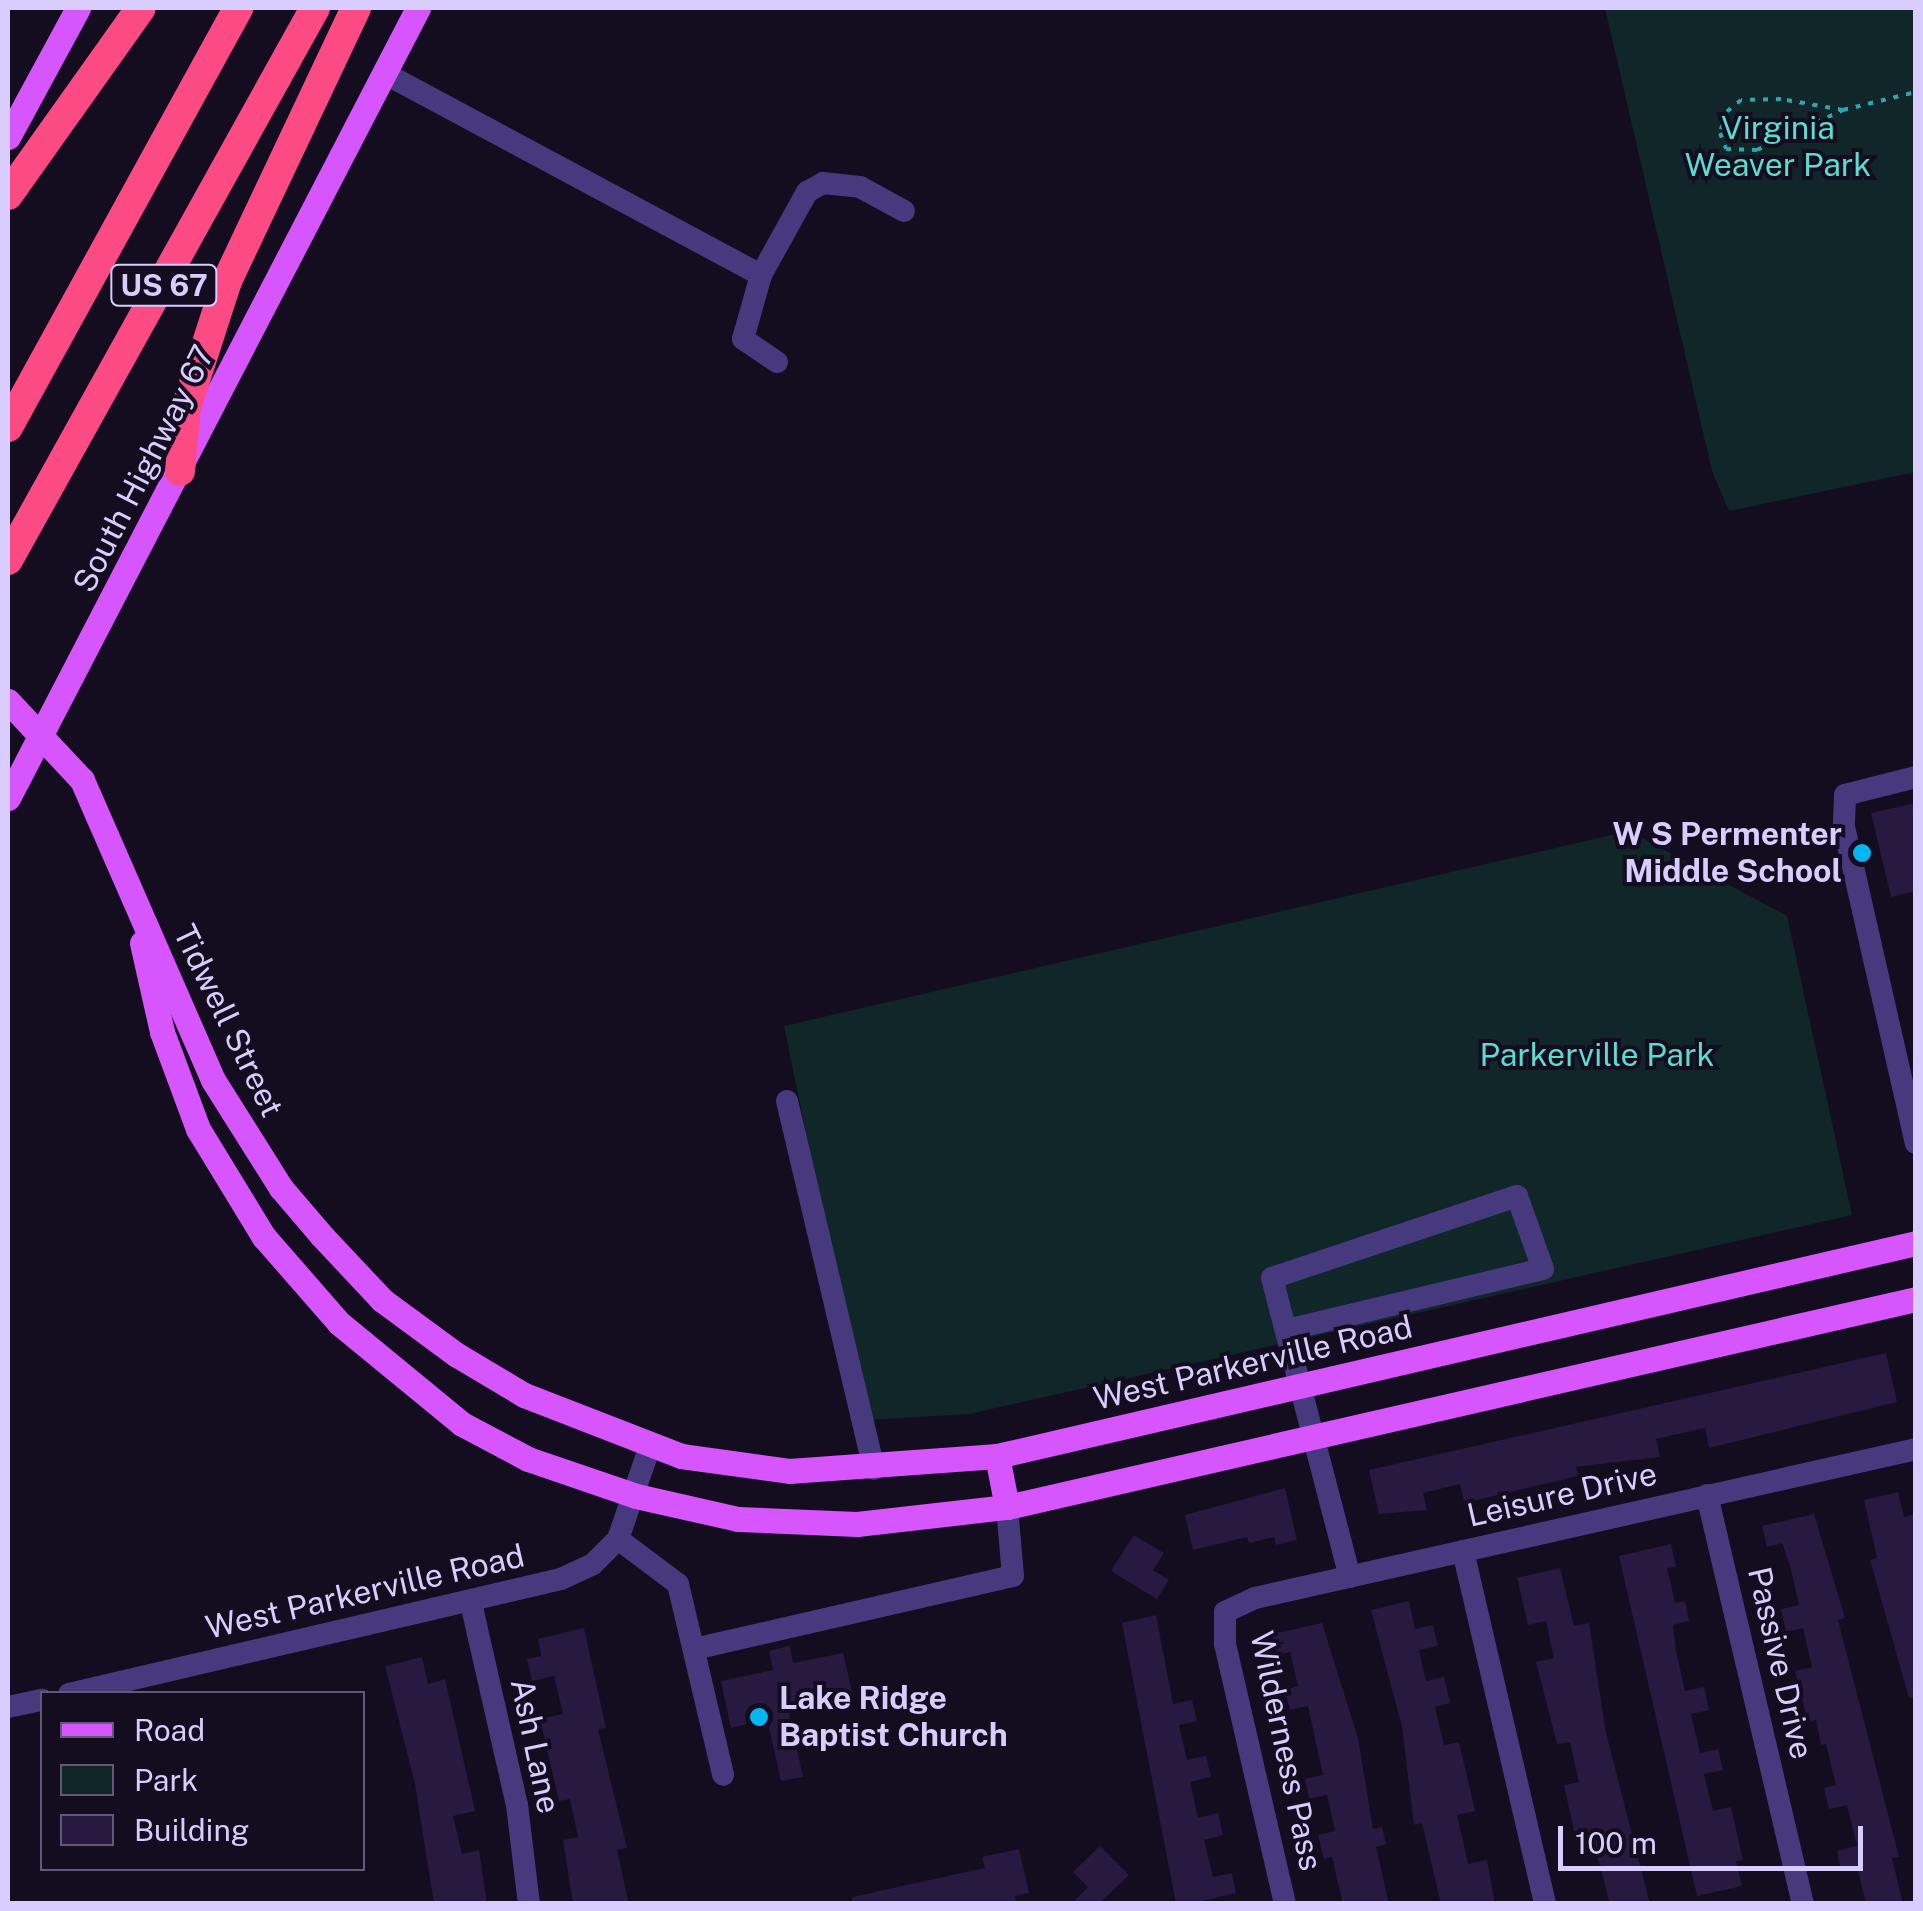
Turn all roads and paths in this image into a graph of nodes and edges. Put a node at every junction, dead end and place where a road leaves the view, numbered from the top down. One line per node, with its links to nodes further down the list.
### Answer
1 (78, 8): 10 (main road)
2 (141, 8): 11 (highway)
3 (238, 8): 15 (highway, US 67)
4 (315, 8): 17 (highway, US 67)
5 (356, 8): 16 (highway)
6 (418, 8): 7 (main road, South Highway 67)
7 (384, 73): 13 (street); 16 (main road, South Highway 67)
8 (1916, 92): 9 (path)
9 (1843, 110): 9 (path)
10 (8, 136)
11 (8, 195)
12 (904, 210): 13 (street)
13 (761, 275): 14 (street)
14 (777, 362)
15 (8, 427)
16 (180, 472): 19 (main road, South Highway 67)
17 (8, 560)
18 (8, 701): 19 (main road, Tidwell Street)
19 (42, 733): 21 (main road, South Highway 67); 22 (main road, Tidwell Street)
20 (1916, 777): 24 (street)
21 (8, 798)
22 (134, 898): 32 (main road, Tidwell Street); 37 (main road, Tidwell Street)
23 (787, 1101): 35 (street)
24 (1916, 1142)
25 (1916, 1242): 30 (main road, West Parkerville Road)
26 (1916, 1280): 29 (main road)
27 (1916, 1299): 29 (main road)
28 (1290, 1329): 28 (street); 30 (street)
29 (1778, 1331): 31 (main road)
30 (1304, 1385): 31 (street); 34 (main road, West Parkerville Road)
31 (1316, 1434): 38 (main road); 41 (street)
32 (650, 1446): 35 (main road, West Parkerville Road); 37 (street, West Parkerville Road)
33 (1916, 1448): 36 (street, Leisure Drive)
34 (998, 1456): 35 (main road, West Parkerville Road); 38 (main road)
35 (874, 1469)
36 (1707, 1495): 40 (street, Leisure Drive); 52 (street, Passive Drive)
37 (636, 1496): 38 (main road); 39 (street, West Parkerville Road)
38 (1007, 1507): 44 (street)
39 (618, 1539): 42 (street, West Parkerville Road); 44 (street)
40 (1463, 1551): 41 (street, Leisure Drive); 51 (street)
41 (1350, 1577): 43 (street, Leisure Drive)
42 (471, 1603): 45 (street, West Parkerville Road); 49 (street, Ash Lane)
43 (1225, 1612): 50 (street, Wilderness Pass)
44 (694, 1649): 48 (street)
45 (82, 1691)
46 (40, 1700): 47 (street)
47 (8, 1708)
48 (724, 1775)
49 (529, 1904)
50 (1285, 1904)
51 (1544, 1904)
52 (1802, 1904)

